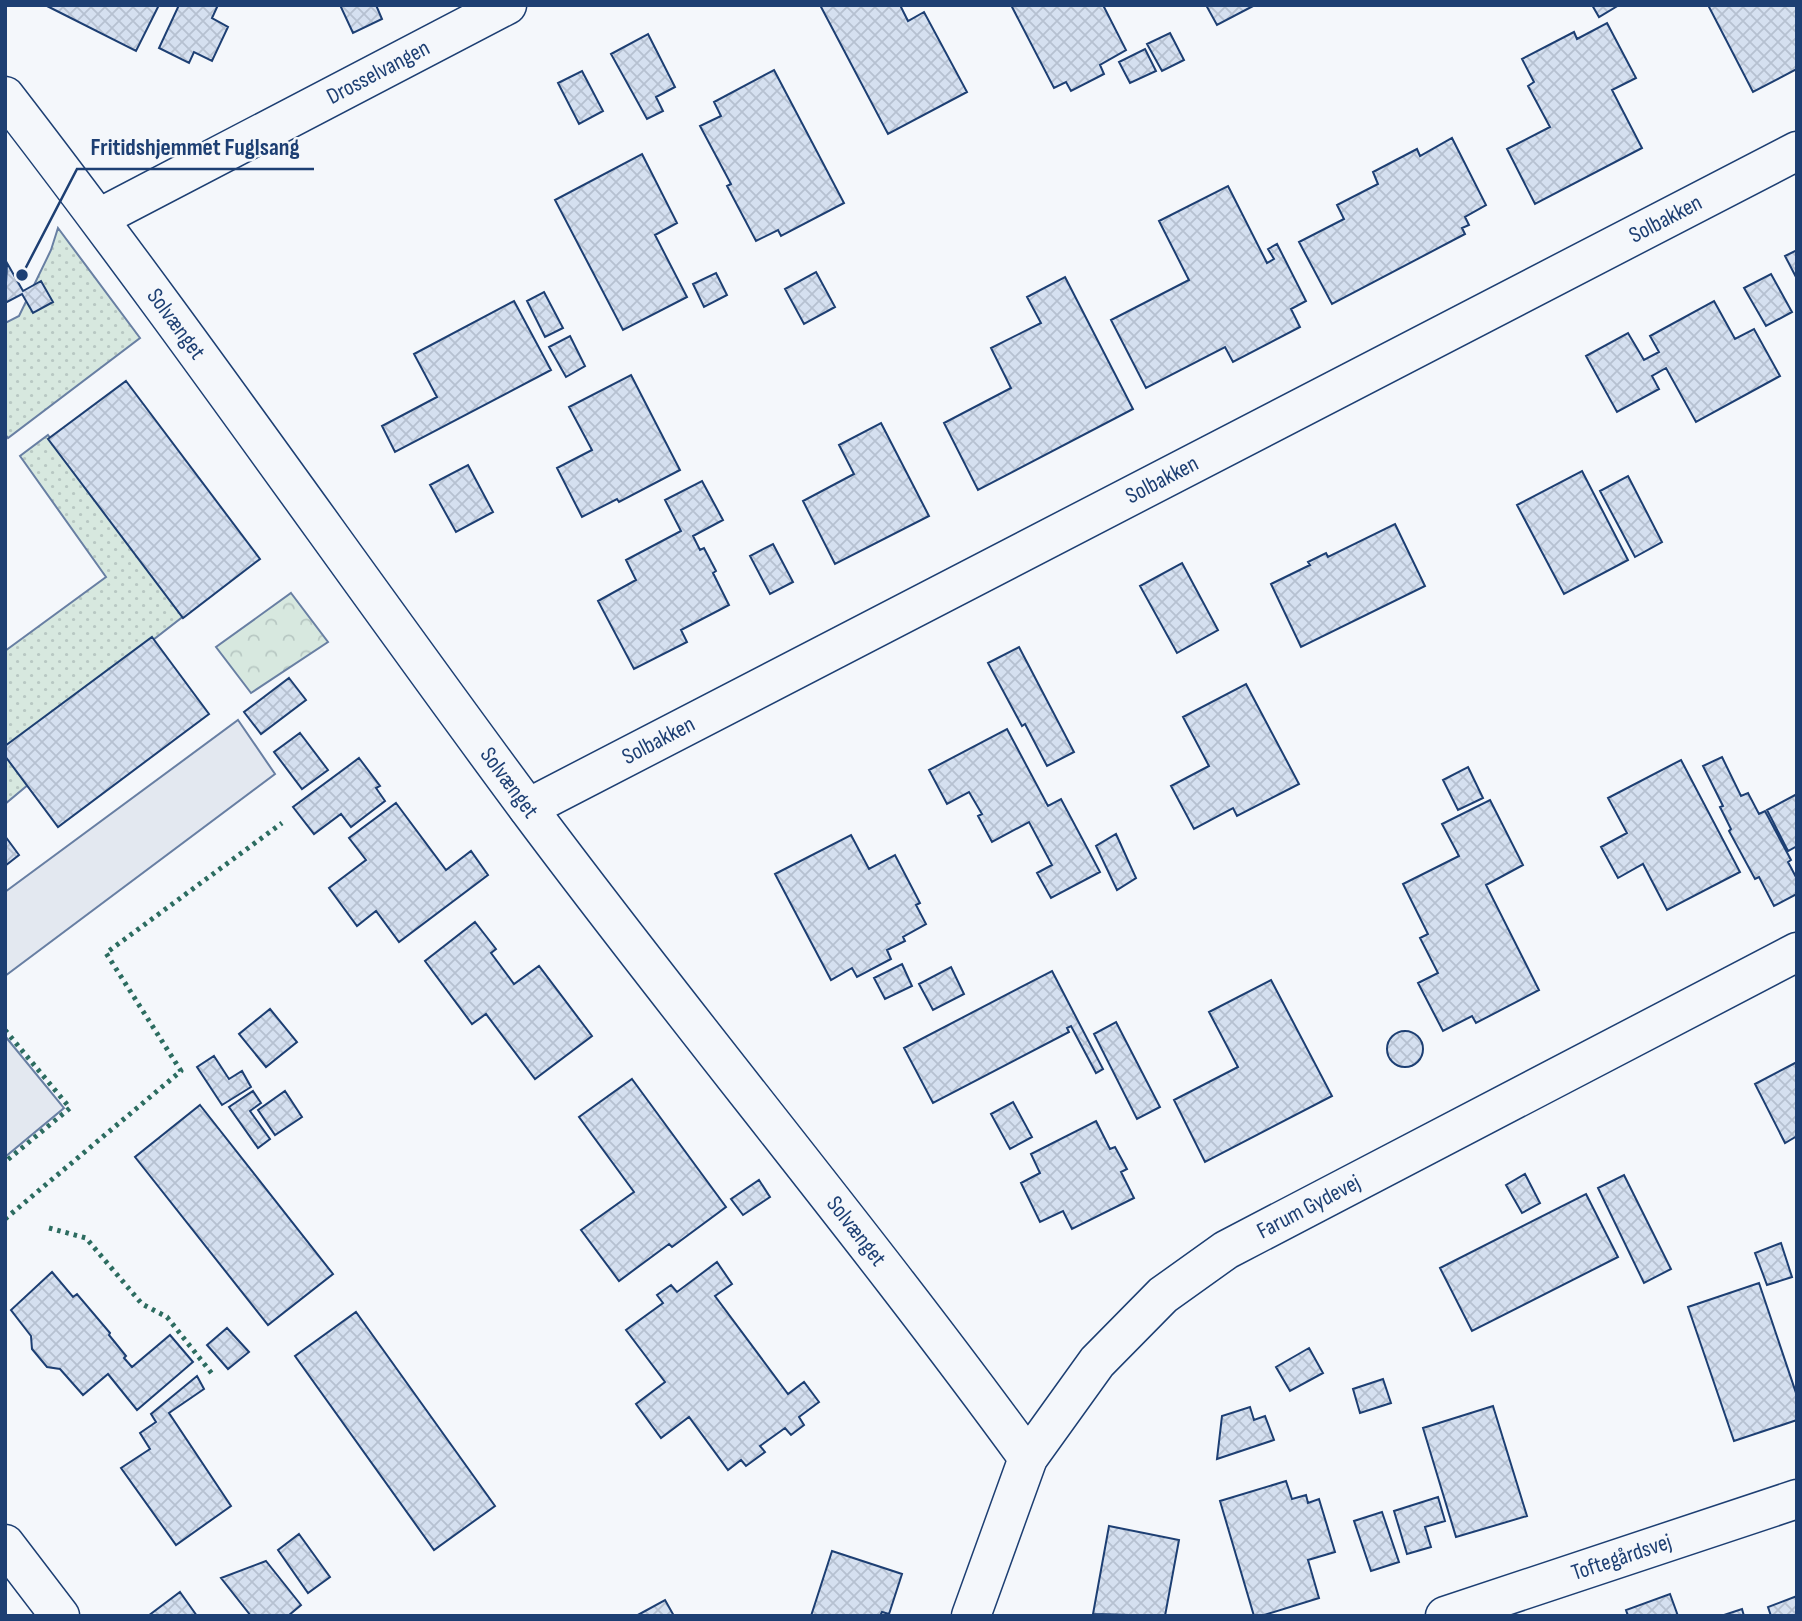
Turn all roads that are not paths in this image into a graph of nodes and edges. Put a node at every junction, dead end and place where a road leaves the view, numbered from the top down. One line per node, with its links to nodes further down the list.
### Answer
1 (507, 5): 4 (street, Drosselvangen)
2 (5, 96): 4 (street, Solvænget)
3 (1797, 151): 5 (street, Solbakken)
4 (99, 218): 5 (street, Solvænget)
5 (528, 808): 7 (street, Solvænget)
6 (1797, 953): 7 (street, Farum Gydevej)
7 (1028, 1458): 11 (street, Farum Gydevej)
8 (1797, 1499): 12 (street, Toftegårdsvej)
9 (5, 1544): 10 (street)
10 (60, 1616)
11 (971, 1616)
12 (1445, 1616)

